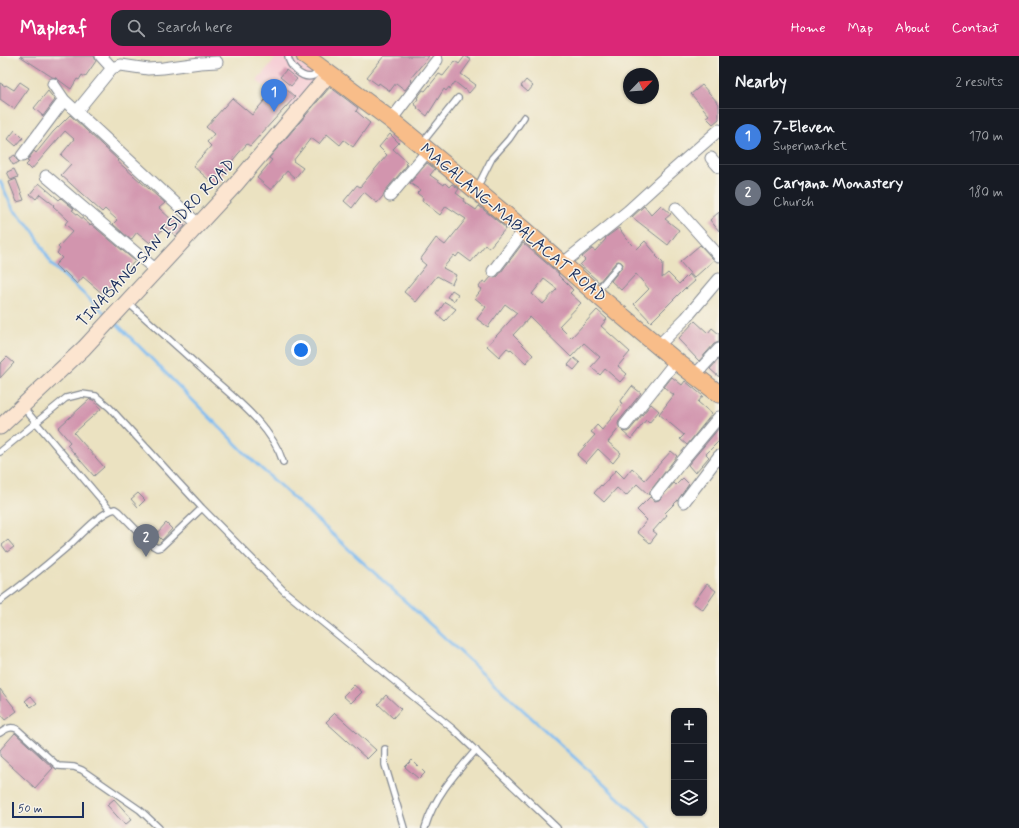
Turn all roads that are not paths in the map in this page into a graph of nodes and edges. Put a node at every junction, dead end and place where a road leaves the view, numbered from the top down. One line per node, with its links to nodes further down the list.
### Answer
1 (101, 56): 6 (street)
2 (288, 56): 7 (lane)
3 (305, 56): 7 (main road, MAGALANG-MABALACAT ROAD)
4 (437, 60): 13 (street)
5 (217, 62): 6 (street)
6 (112, 68): 11 (street)
7 (326, 71): 13 (main road, MAGALANG-MABALACAT ROAD); 23 (street, TINABANG-SAN ISIDRO ROAD)
8 (53, 84): 10 (street)
9 (458, 98): 15 (lane)
10 (64, 100): 11 (street); 16 (street)
11 (76, 111): 23 (street)
12 (524, 117): 20 (lane)
13 (391, 120): 15 (main road, MAGALANG-MABALACAT ROAD)
14 (719, 130): 26 (street)
15 (424, 148): 20 (main road, MAGALANG-MABALACAT ROAD); 21 (street)
16 (22, 156)
17 (711, 158): 18 (street)
18 (719, 167)
19 (46, 176): 28 (street)
20 (476, 190): 24 (main road, MAGALANG-MABALACAT ROAD)
21 (390, 196)
22 (676, 208): 25 (street)
23 (198, 224): 28 (street, TINABANG-SAN ISIDRO ROAD)
24 (524, 230): 26 (main road, MAGALANG-MABALACAT ROAD); 29 (street)
25 (719, 256)
26 (562, 264): 31 (main road, MAGALANG-MABALACAT ROAD)
27 (619, 265): 31 (lane)
28 (156, 270): 32 (street, TINABANG-SAN ISIDRO ROAD)
29 (492, 271)
30 (719, 280): 33 (street)
31 (595, 293): 33 (main road, MAGALANG-MABALACAT ROAD)
32 (127, 301): 38 (street, TINABANG-SAN ISIDRO ROAD); 45 (lane)
33 (658, 346): 35 (main road, MAGALANG-MABALACAT ROAD)
34 (719, 348): 36 (street)
35 (676, 361): 36 (main road, MAGALANG-MABALACAT ROAD); 41 (street)
36 (695, 375): 37 (main road, MAGALANG-MABALACAT ROAD)
37 (719, 394)
38 (22, 407): 40 (lane); 42 (street, TINABANG-SAN ISIDRO ROAD)
39 (719, 417): 46 (street)
40 (35, 422): 43 (lane); 48 (lane); 49 (lane)
41 (625, 425)
42 (0, 428)
43 (0, 452)
44 (719, 456): 47 (street)
45 (283, 462)
46 (656, 494)
47 (684, 502)
48 (202, 508): 49 (lane); 53 (lane)
49 (110, 510): 50 (lane)
50 (0, 601)
51 (0, 733): 54 (lane)
52 (385, 749): 55 (lane)
53 (476, 750): 56 (lane); 57 (lane)
54 (159, 828)
55 (404, 828)
56 (425, 828)
57 (557, 828)

